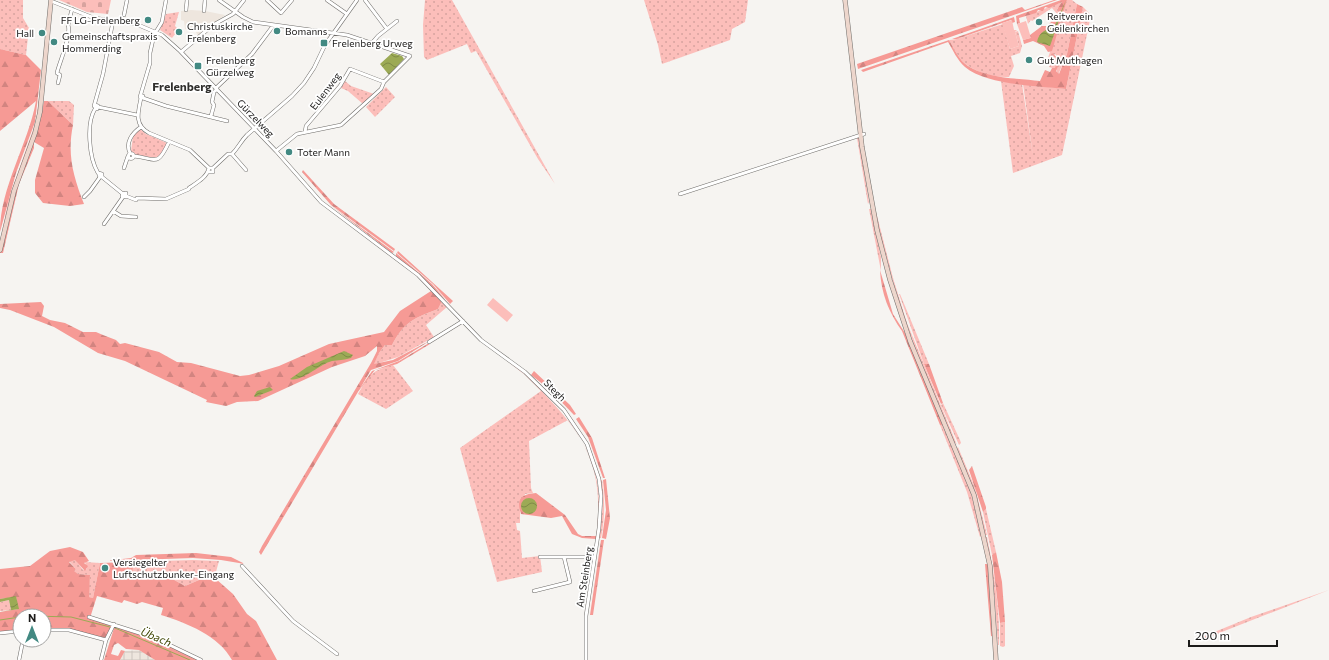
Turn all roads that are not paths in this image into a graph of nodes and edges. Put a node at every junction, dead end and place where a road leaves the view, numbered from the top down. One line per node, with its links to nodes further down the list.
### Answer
1 (51, 0): 14 (street, Gürzelweg); 54 (main road)
2 (126, 0): 19 (street)
3 (166, 0): 24 (street)
4 (187, 0): 15 (street)
5 (205, 0): 16 (street)
6 (219, 0): 17 (street)
7 (244, 0): 17 (street)
8 (267, 0): 9 (street)
9 (292, 0)
10 (327, 0): 18 (street)
11 (357, 0): 18 (street)
12 (365, 0): 23 (street)
13 (845, 0): 39 (main road)
14 (72, 9): 20 (street, Gürzelweg); 29 (street)
15 (186, 10)
16 (204, 11)
17 (236, 12): 22 (street); 27 (street)
18 (347, 14): 25 (street)
19 (124, 15)
20 (114, 21): 24 (street, Gürzelweg); 32 (street)
21 (397, 21): 23 (street)
22 (274, 26): 25 (street); 30 (street)
23 (387, 29): 26 (street)
24 (157, 32): 27 (street, Gürzelweg); 31 (street)
25 (334, 33): 26 (street); 37 (street)
26 (372, 43): 28 (street)
27 (182, 52): 30 (street, Gürzelweg)
28 (384, 82): 38 (street); 38 (street, Eulenweg)
29 (58, 83)
30 (216, 89): 34 (street); 37 (street, Gürzelweg)
31 (141, 97): 33 (street); 34 (street)
32 (96, 107): 33 (street); 47 (street)
33 (137, 115): 36 (street)
34 (211, 116): 35 (street)
35 (227, 121)
36 (141, 127): 40 (street); 43 (street)
37 (255, 130): 41 (street, Gürzelweg); 42 (street)
38 (305, 132): 41 (street)
39 (862, 134): 48 (street); 76 (main road)
40 (169, 142): 43 (street); 45 (street)
41 (276, 151): 55 (street, Gürzelweg)
42 (232, 154): 45 (street); 46 (street)
43 (129, 155): 44 (street)
44 (124, 168)
45 (209, 170): 50 (street)
46 (246, 170)
47 (100, 176): 49 (street); 50 (street)
48 (680, 194)
49 (84, 196)
50 (124, 196): 51 (street)
51 (113, 212): 52 (street); 53 (street)
52 (136, 217)
53 (104, 224)
54 (0, 250)
55 (430, 287): 56 (street, Stegh)
56 (462, 321): 57 (street); 58 (street, Stegh)
57 (429, 342)
58 (601, 496): 61 (street, Am Steinberg)
59 (540, 557): 60 (street)
60 (564, 557): 61 (street); 63 (street)
61 (594, 557): 75 (street, Am Steinberg)
62 (242, 566): 71 (street)
63 (534, 591)
64 (89, 617): 65 (street)
65 (113, 626): 69 (street); 74 (street)
66 (52, 630): 69 (street)
67 (12, 632): 68 (street)
68 (0, 633)
69 (106, 640): 73 (street)
70 (21, 648): 72 (street)
71 (337, 654)
72 (19, 660)
73 (101, 660)
74 (201, 660)
75 (586, 660)
76 (996, 660)

